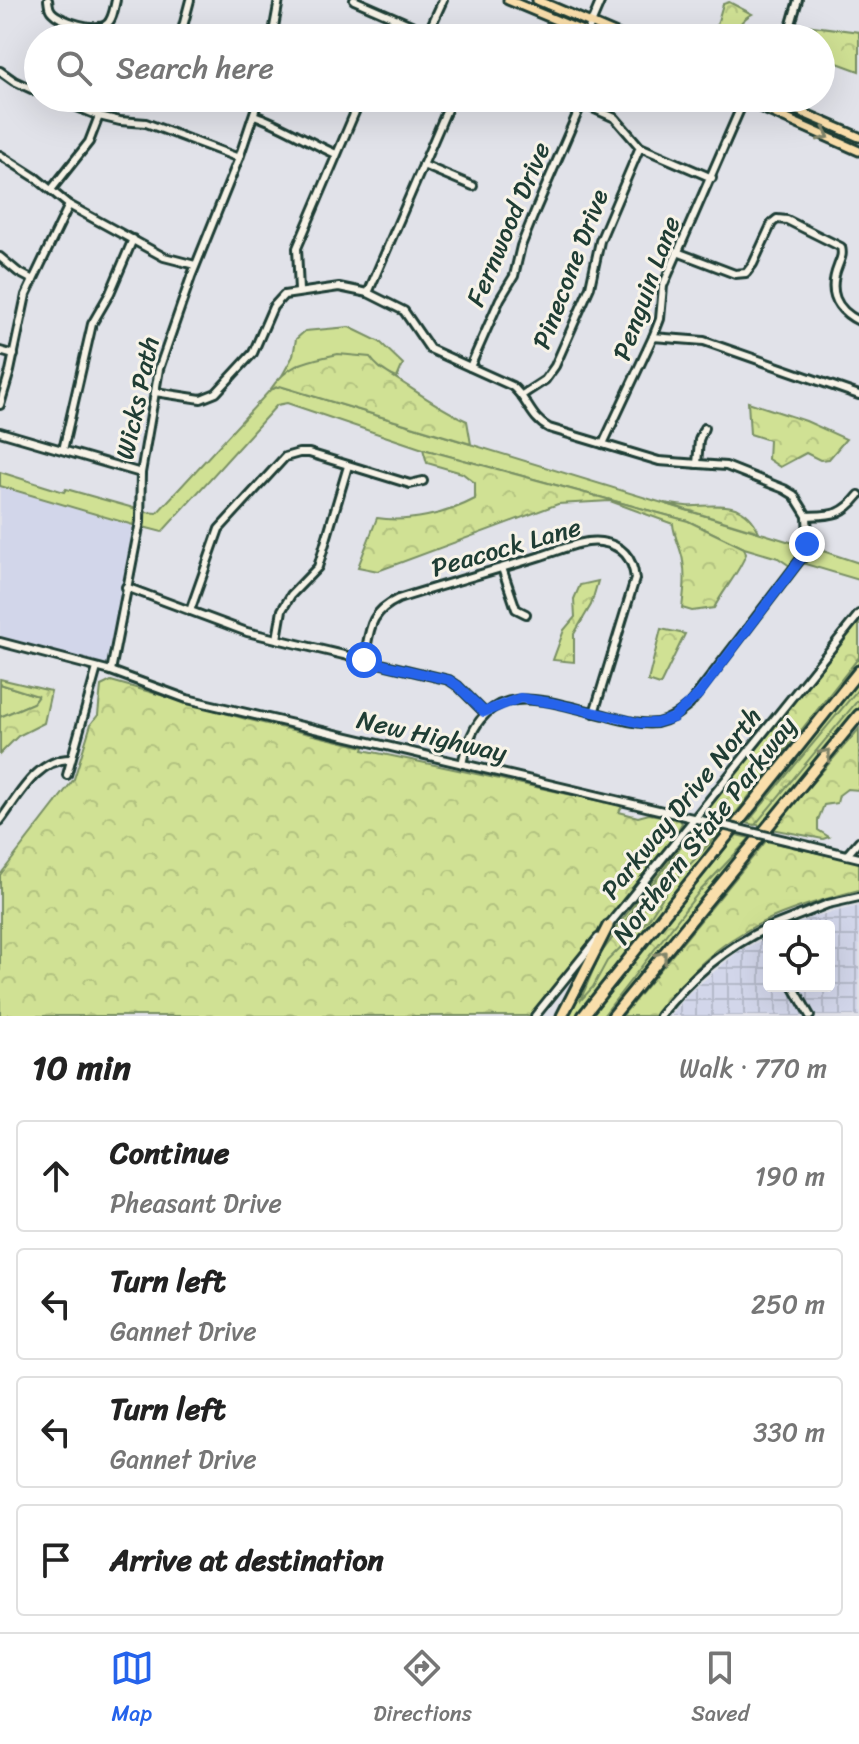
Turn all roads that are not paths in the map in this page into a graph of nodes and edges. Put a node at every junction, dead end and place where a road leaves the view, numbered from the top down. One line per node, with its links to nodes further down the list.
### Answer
1 (48, 0): 13 (street)
2 (116, 0): 14 (street)
3 (190, 0): 15 (street)
4 (279, 0): 16 (street)
5 (354, 0): 11 (street)
6 (443, 0): 19 (street)
7 (508, 0): 20 (main road)
8 (537, 0): 12 (main road)
9 (601, 0): 12 (street)
10 (798, 0): 21 (street)
11 (394, 18): 17 (street); 18 (street)
12 (591, 23)
13 (82, 24)
14 (105, 24)
15 (184, 24)
16 (275, 24)
17 (392, 24)
18 (408, 24)
19 (432, 24)
20 (565, 24)
21 (791, 24)
22 (0, 71): 23 (street)
23 (24, 86)
24 (91, 112): 34 (street)
25 (255, 112): 33 (street, Wicks Path)
26 (355, 112): 38 (street)
27 (446, 112): 41 (street)
28 (577, 112): 57 (street, Fernwood Drive)
29 (604, 112): 36 (street)
30 (740, 112): 42 (street, Penguin Lane)
31 (774, 112): 37 (main road, one-way to 37)
32 (801, 112): 35 (main road)
33 (254, 115): 38 (street); 40 (street, Wicks Path)
34 (99, 116): 40 (street); 44 (street)
35 (859, 137)
36 (640, 147): 42 (street); 60 (street, Pinecone Drive)
37 (859, 151)
38 (336, 154): 51 (street)
39 (0, 155): 44 (street)
40 (239, 158): 49 (street, Wicks Path)
41 (423, 165): 43 (street); 52 (street)
42 (712, 178): 47 (street, Penguin Lane)
43 (473, 186)
44 (51, 190): 45 (street)
45 (69, 205): 46 (street); 50 (street)
46 (133, 239): 49 (street); 66 (street)
47 (677, 252): 53 (street); 54 (street, Penguin Lane)
48 (0, 257): 50 (street)
49 (195, 265): 59 (street, Wicks Path)
50 (33, 280): 56 (street)
51 (299, 291): 52 (street); 59 (street)
52 (368, 293): 57 (street)
53 (859, 321)
54 (653, 337): 61 (street); 65 (street, Penguin Lane)
55 (0, 351): 56 (street)
56 (14, 355): 62 (street)
57 (470, 367): 60 (street)
58 (859, 385): 61 (street)
59 (155, 392): 69 (street, Wicks Path)
60 (522, 395): 65 (street)
61 (857, 395)
62 (0, 405)
63 (704, 428): 67 (street)
64 (0, 432): 66 (street)
65 (603, 444): 67 (street)
66 (63, 450): 69 (street)
67 (697, 464): 72 (street)
68 (348, 466): 70 (street); 75 (street); 78 (street)
69 (141, 473): 74 (street, Wicks Path)
70 (423, 481)
71 (859, 495): 72 (street)
72 (807, 516): 85 (street)
73 (502, 568): 76 (street); 80 (street, Peacock Lane); 85 (street, Peacock Lane)
74 (126, 587): 75 (street); 82 (street, Wicks Path)
75 (190, 611): 78 (street)
76 (526, 614)
77 (859, 614): 90 (street, Parkway Drive North)
78 (277, 639): 80 (street)
79 (0, 642): 81 (street, New Highway)
80 (364, 660): 84 (street)
81 (97, 668): 82 (street, New Highway); 87 (street)
82 (111, 671): 88 (street, New Highway)
83 (859, 671): 102 (highway, Northern State Parkway)
84 (484, 712): 85 (street); 88 (street)
85 (594, 713)
86 (859, 715): 103 (highway, Northern State Parkway, one-way to 86)
87 (70, 759): 89 (street); 91 (street)
88 (462, 764): 90 (street, New Highway)
89 (67, 775)
90 (694, 819): 93 (street, New Highway, bridge); 97 (street, Parkway Drive North)
91 (0, 821)
92 (859, 841): 93 (street)
93 (847, 855): 94 (street, New Highway)
94 (859, 858)
95 (859, 897): 96 (street)
96 (788, 920)
97 (608, 926): 100 (street, Parkway Drive North); 101 (highway)
98 (763, 931): 104 (street)
99 (796, 992): 105 (street)
100 (535, 1016)
101 (562, 1016)
102 (583, 1016)
103 (613, 1016)
104 (660, 1016)
105 (810, 1016)

